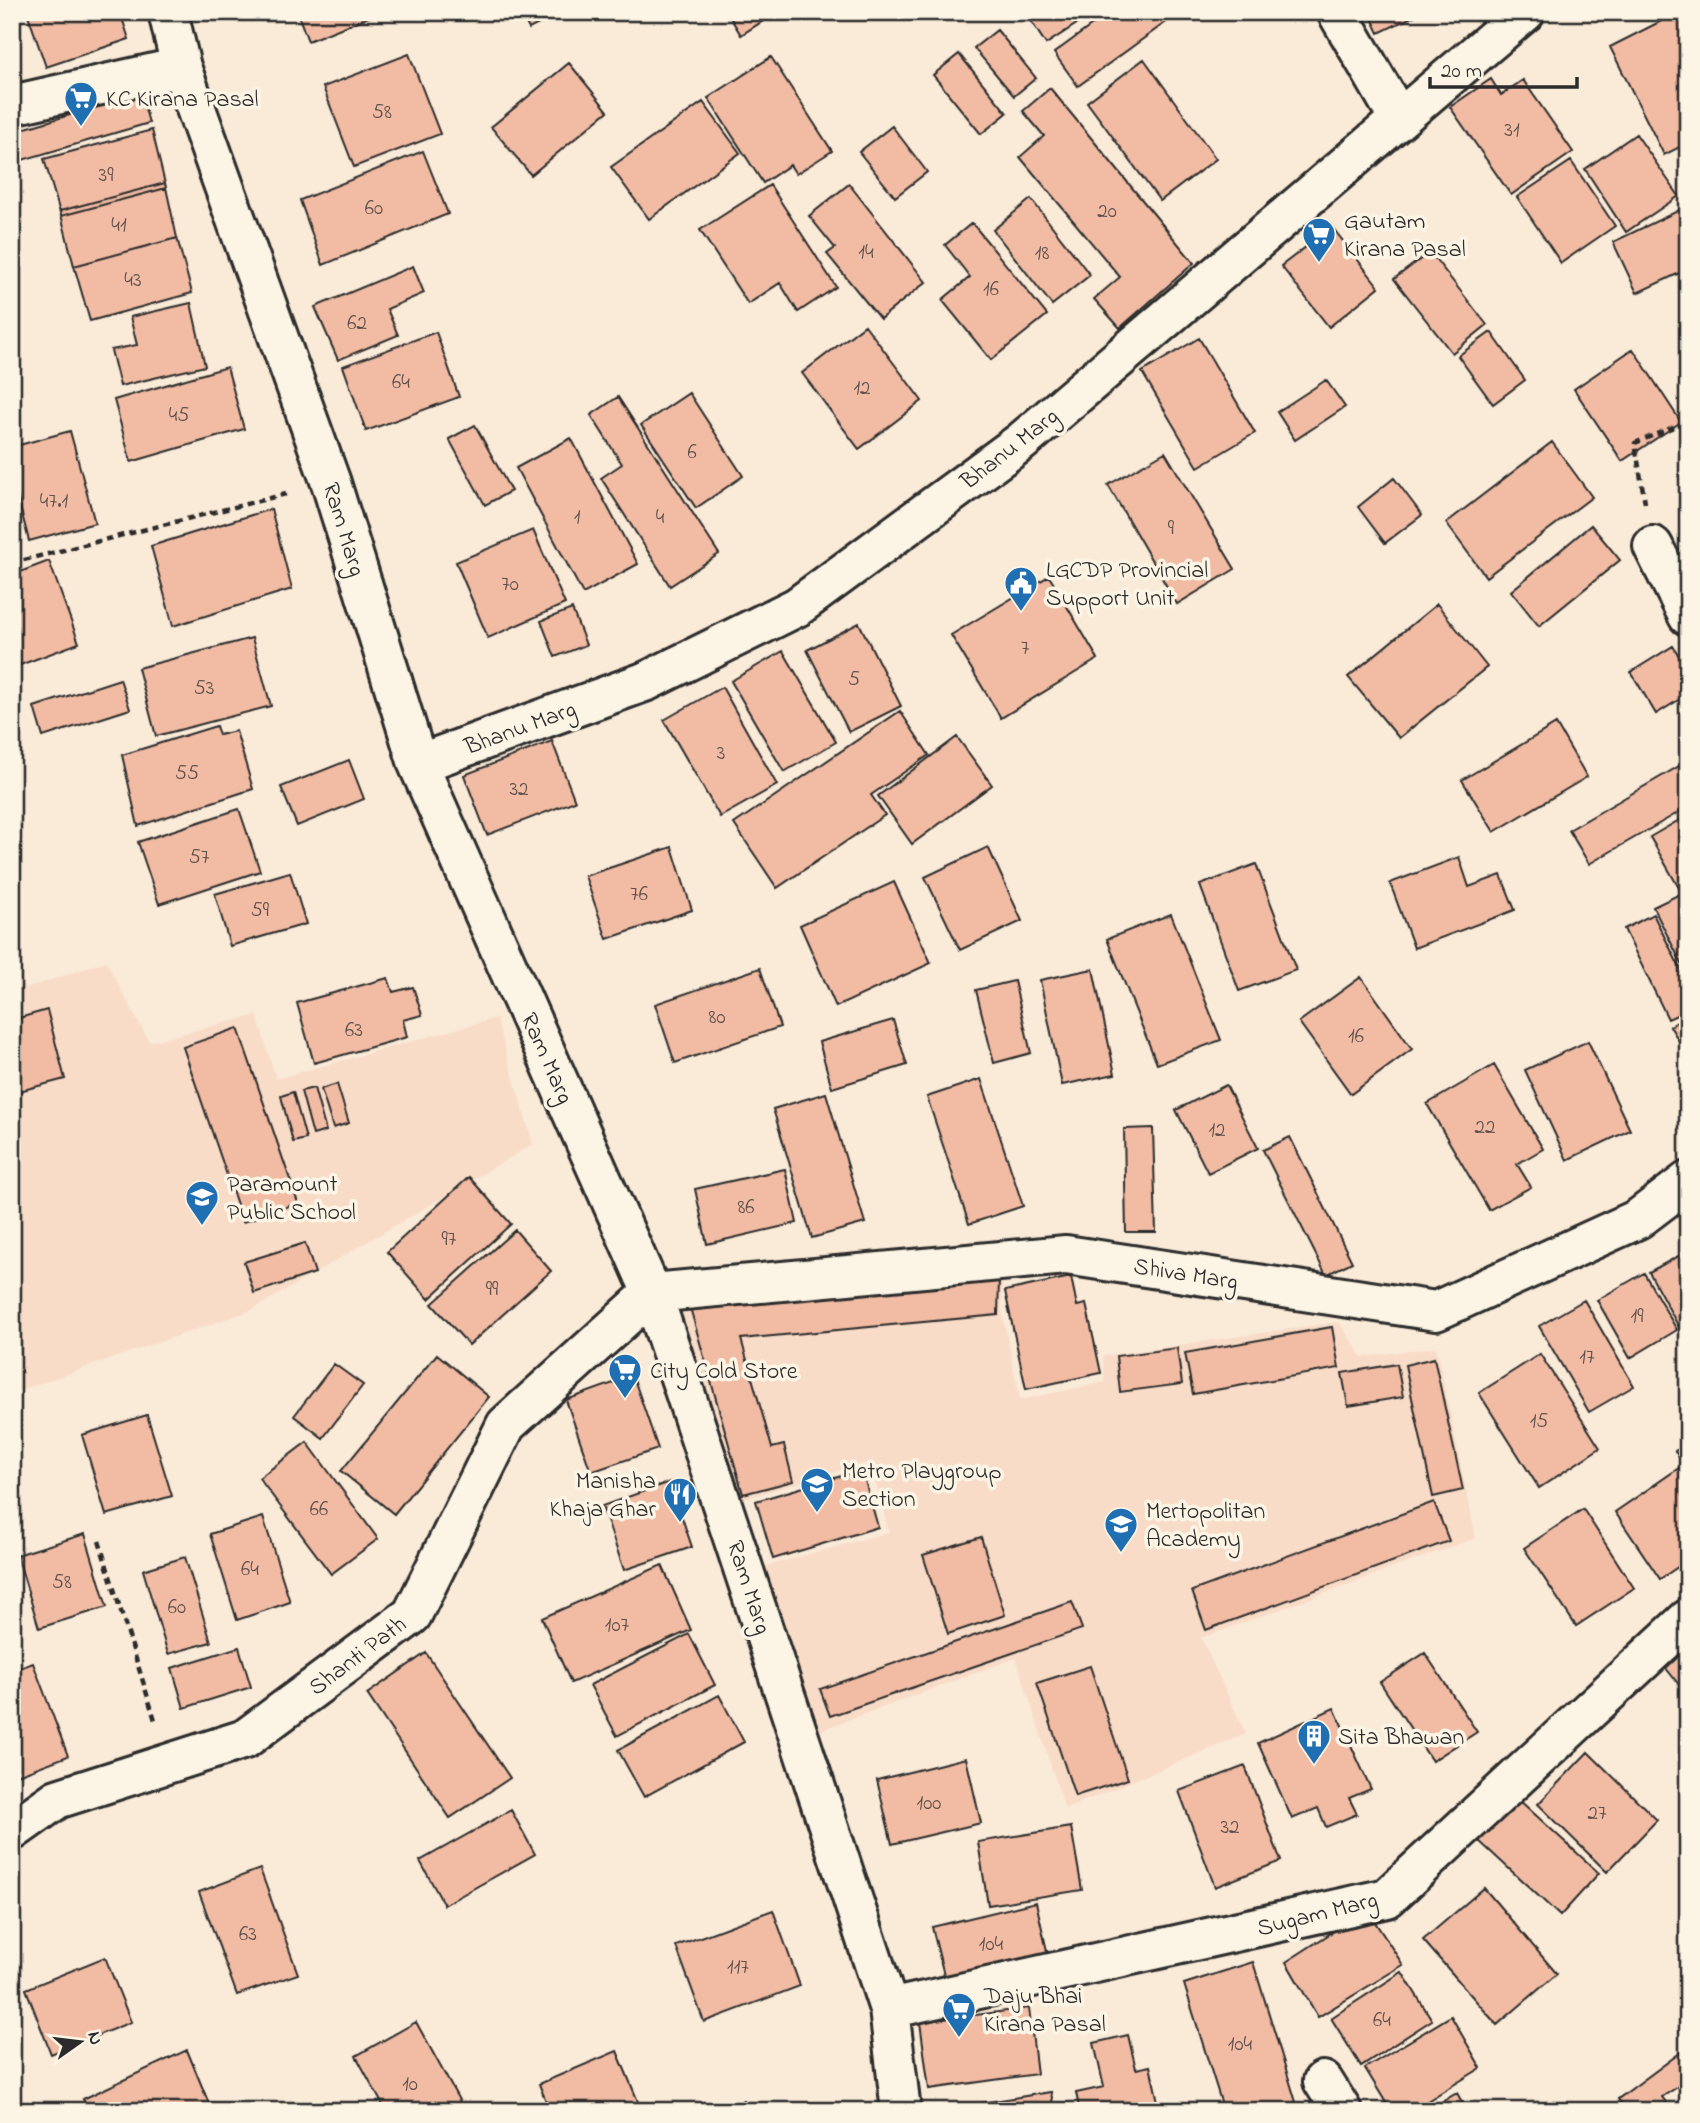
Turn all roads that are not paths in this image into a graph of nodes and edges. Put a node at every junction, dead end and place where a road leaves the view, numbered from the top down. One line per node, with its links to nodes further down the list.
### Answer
1 (168, 12): 4 (street, Ram Marg)
2 (1337, 12): 6 (street)
3 (1525, 12): 6 (street, Bhanu Marg)
4 (181, 67): 5 (street); 9 (street, Ram Marg)
5 (12, 105)
6 (1399, 119): 9 (street, Bhanu Marg)
7 (1653, 546): 8 (street)
8 (1688, 616)
9 (418, 764): 11 (street, Ram Marg)
10 (1688, 1181): 11 (street, Shiva Marg)
11 (652, 1293): 13 (street, Shanti Path); 14 (street, Ram Marg)
12 (1688, 1619): 14 (street, Sugam Marg)
13 (12, 1831)
14 (889, 2009): 15 (street, Ram Marg)
15 (901, 2111)

